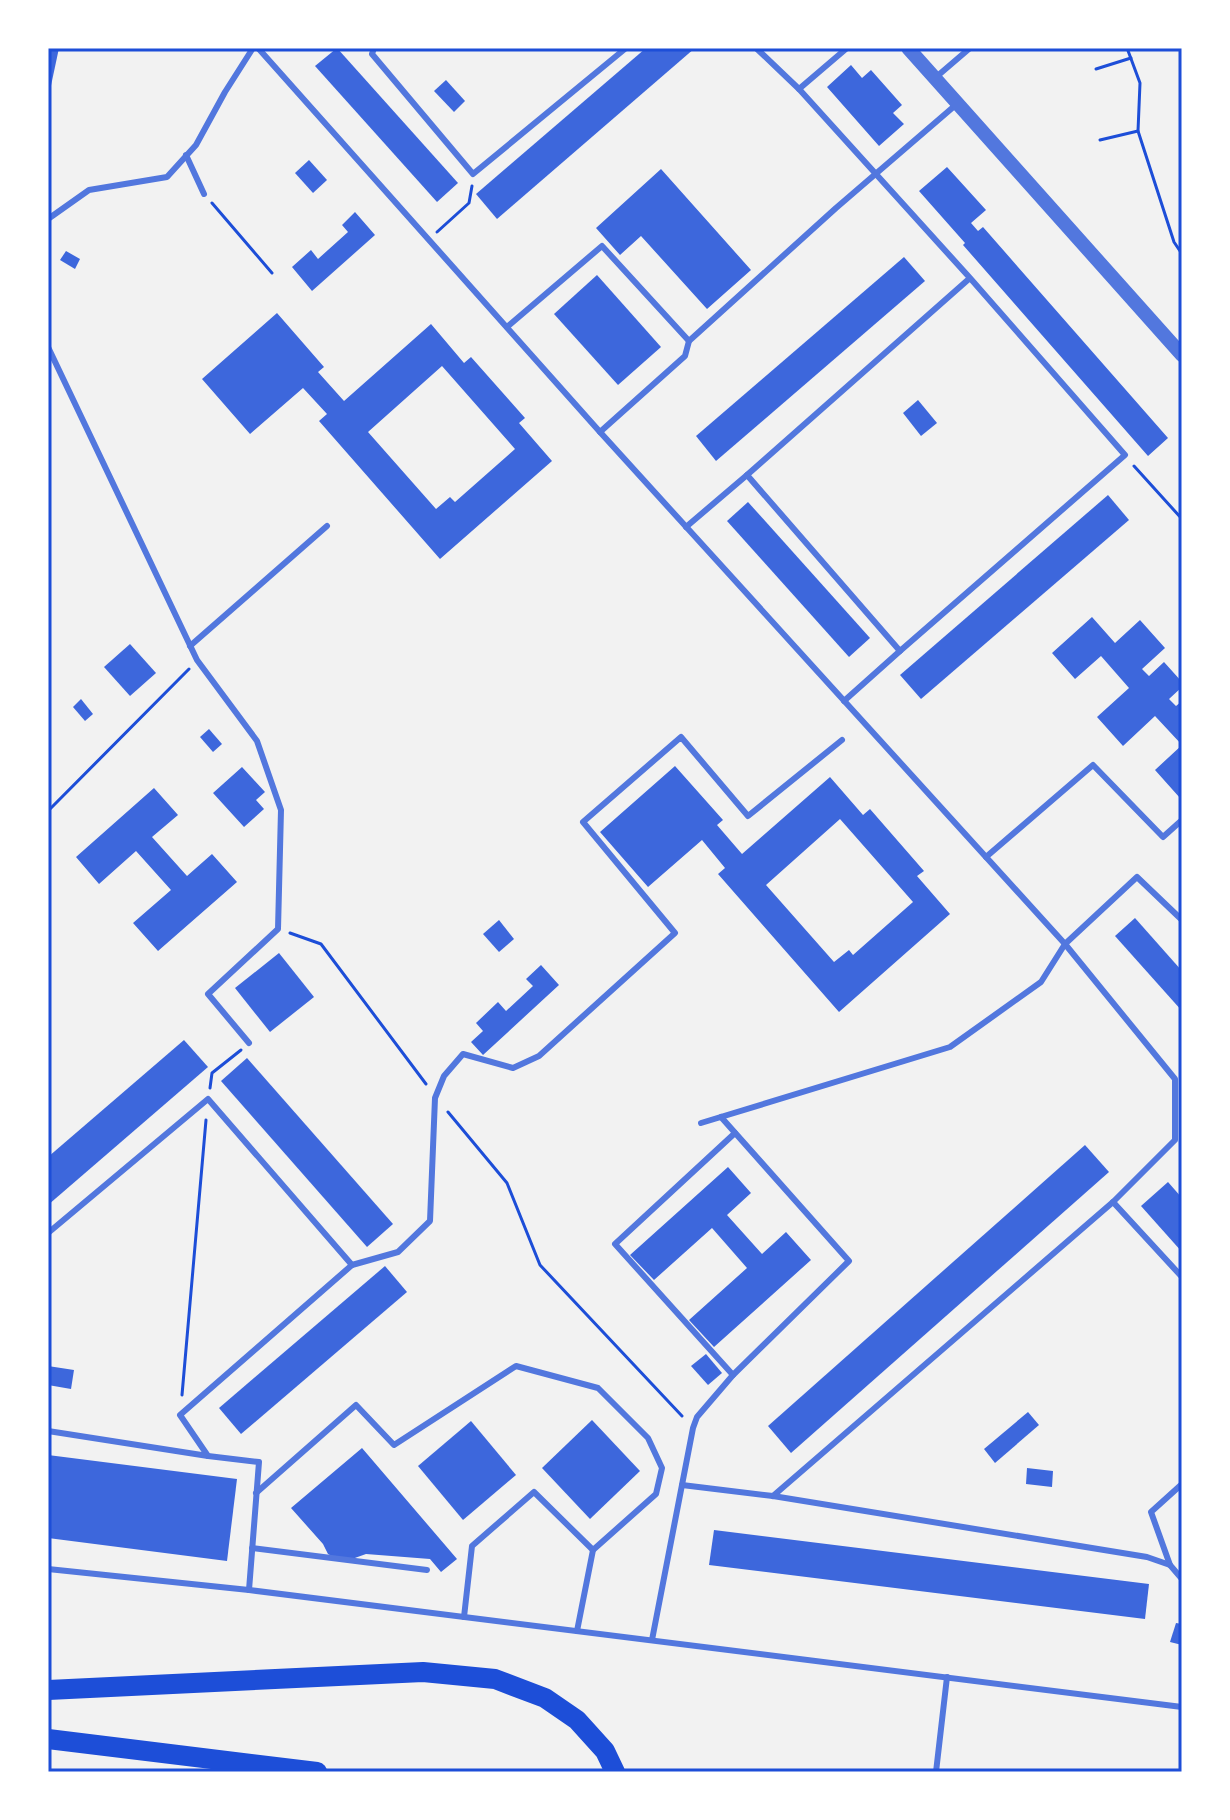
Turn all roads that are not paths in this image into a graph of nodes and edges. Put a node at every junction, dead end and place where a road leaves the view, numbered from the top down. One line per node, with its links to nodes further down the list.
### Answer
1 (256, 48): 11 (lane); 16 (lane)
2 (374, 48): 3 (lane)
3 (626, 48)
4 (756, 48): 9 (lane)
5 (847, 48): 9 (lane)
6 (908, 48): 8 (street)
7 (970, 48): 8 (lane)
8 (935, 78): 10 (street)
9 (799, 89): 12 (lane)
10 (958, 103): 12 (lane); 19 (street)
11 (186, 155): 13 (lane); 14 (lane)
12 (876, 175): 15 (lane); 17 (lane)
13 (204, 194)
14 (48, 219)
15 (970, 278): 21 (lane); 25 (lane)
16 (507, 327): 17 (lane); 20 (lane)
17 (689, 341): 20 (lane)
18 (48, 347): 24 (lane)
19 (1182, 355)
20 (600, 432): 23 (lane)
21 (747, 475): 23 (lane); 25 (lane)
22 (327, 526): 24 (lane)
23 (686, 527): 26 (lane)
24 (190, 646): 32 (lane)
25 (900, 651): 26 (lane)
26 (844, 701): 29 (lane)
27 (842, 740): 38 (lane)
28 (1182, 820): 29 (lane)
29 (986, 857): 31 (lane)
30 (1182, 920): 31 (lane)
31 (1065, 944): 33 (lane); 36 (lane)
32 (249, 1043)
33 (721, 1117): 34 (lane); 35 (lane)
34 (701, 1123)
35 (735, 1133): 40 (lane); 40 (lane)
36 (1113, 1202): 39 (lane); 46 (lane)
37 (48, 1233): 38 (lane)
38 (352, 1265): 42 (lane)
39 (1182, 1277)
40 (733, 1375): 44 (lane)
41 (48, 1431): 42 (lane)
42 (208, 1456): 45 (lane)
43 (1182, 1484): 49 (lane)
44 (682, 1485): 46 (lane); 56 (lane)
45 (256, 1493): 47 (lane); 48 (lane)
46 (773, 1496): 49 (lane)
47 (252, 1548): 51 (lane); 53 (lane)
48 (593, 1550): 54 (lane); 55 (lane)
49 (1170, 1565): 52 (lane)
50 (48, 1569): 53 (lane)
51 (427, 1570)
52 (1182, 1579)
53 (249, 1590): 54 (lane)
54 (464, 1617): 55 (lane)
55 (577, 1631): 56 (lane)
56 (652, 1640): 57 (lane)
57 (947, 1677): 59 (lane); 63 (lane)
58 (48, 1690): 62 (main road)
59 (1182, 1707)
60 (48, 1739): 61 (main road)
61 (317, 1772)
62 (615, 1772)
63 (936, 1772)

